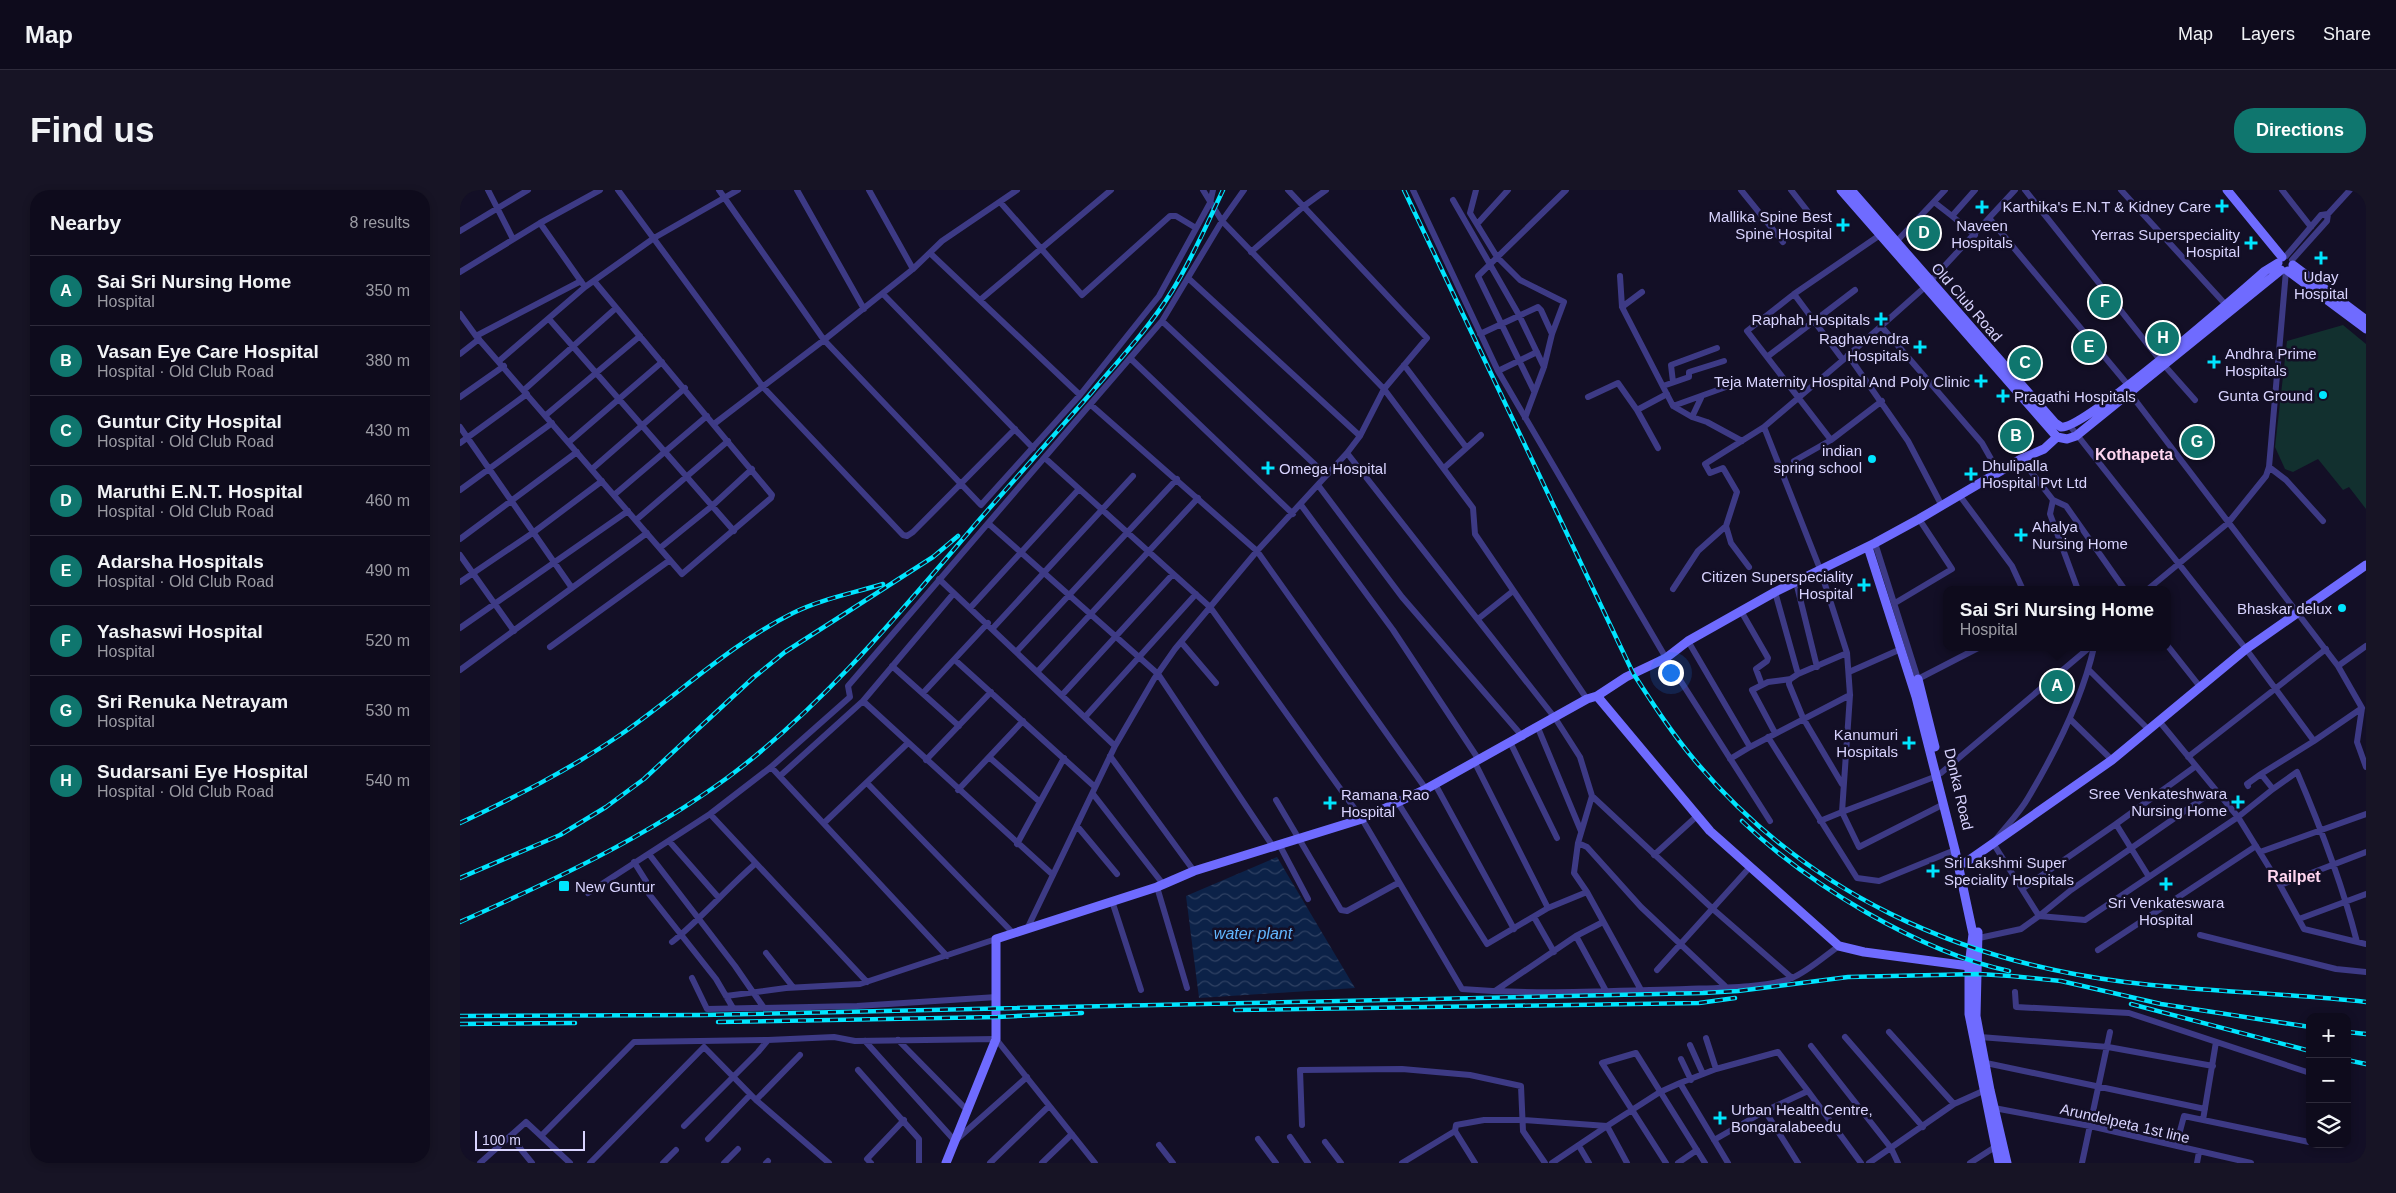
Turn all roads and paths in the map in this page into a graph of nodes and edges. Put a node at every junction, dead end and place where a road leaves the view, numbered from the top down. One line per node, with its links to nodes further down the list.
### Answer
1 (488, 190): 38 (street)
2 (528, 190): 38 (street)
3 (600, 190): 44 (street)
4 (618, 190): 51 (street)
5 (719, 190): 32 (street)
6 (738, 190): 32 (street)
7 (797, 190): 77 (street)
8 (869, 190): 61 (street)
9 (1017, 190): 34 (street)
10 (1111, 190): 55 (street)
11 (1203, 190): 36 (street)
12 (1213, 190): 36 (street)
13 (1244, 190): 43 (street)
14 (1288, 190): 37 (street)
15 (1326, 190): 37 (street)
16 (1413, 190): 87 (street)
17 (1476, 190): 45 (street)
18 (1508, 190): 45 (street)
19 (1566, 190): 58 (street)
20 (1741, 190): 53 (street)
21 (1791, 190): 39 (street)
22 (1841, 190): 49 (street, Old Club Road)
23 (1945, 190): 35 (street)
24 (1975, 190): 41 (street)
25 (2015, 190): 42 (street)
26 (2025, 190): 103 (street)
27 (2121, 190): 73 (street)
28 (2227, 190): 60 (street)
29 (2282, 190): 46 (street)
30 (2350, 190): 40 (street)
31 (1854, 191): 54 (street, Old Club Road)
32 (724, 198): 51 (street); 91 (street)
33 (1453, 200): 59 (street)
34 (1000, 202): 55 (street); 56 (street)
35 (1934, 202): 41 (street); 54 (street)
36 (1210, 203): 43 (street); 47 (street)
37 (1304, 206): 57 (street); 105 (street)
38 (497, 209): 48 (street); 52 (street)
39 (1809, 213)
40 (2328, 214): 46 (street); 60 (street)
41 (1952, 216): 50 (street)
42 (1989, 218): 50 (street); 115 (street)
43 (1222, 221): 57 (street); 64 (street)
44 (540, 222): 52 (street); 66 (street)
45 (1478, 224): 58 (street)
46 (2311, 227): 60 (street)
47 (1196, 228): 55 (street); 119 (street)
48 (460, 230)
49 (1880, 235): 67 (street, Old Club Road); 71 (street)
50 (1975, 235): 67 (street)
51 (654, 238): 65 (street); 112 (street)
52 (512, 239): 62 (street)
53 (1783, 242)
54 (1896, 242): 67 (street, Old Club Road)
55 (1042, 249): 72 (street)
56 (930, 252): 61 (street); 72 (street)
57 (1251, 252): 114 (street)
58 (1497, 257): 59 (street); 88 (street)
59 (1490, 264): 79 (street); 84 (street)
60 (2286, 264): 73 (street); 75 (street); 103 (street); 160 (street)
61 (913, 269): 70 (street)
62 (460, 272)
63 (1620, 276): 74 (street)
64 (1188, 278): 83 (street); 142 (street)
65 (594, 281): 66 (street); 76 (street)
66 (583, 284): 80 (street); 90 (street)
67 (1928, 284): 85 (street); 137 (street, Old Club Road); 145 (street, Old Club Road)
68 (1855, 290): 81 (street)
69 (1642, 292): 74 (street)
70 (883, 294): 77 (street); 140 (street)
71 (1794, 294): 81 (street); 97 (street)
72 (980, 300): 119 (street)
73 (2226, 305): 103 (street)
74 (1622, 307): 111 (street)
75 (2343, 307): 82 (street); 86 (street)
76 (616, 308): 89 (street); 92 (street)
77 (864, 309): 91 (street)
78 (460, 314): 90 (street)
79 (1519, 316): 84 (street); 88 (street); 94 (street)
80 (549, 318): 92 (street); 104 (street)
81 (1813, 320): 97 (street); 100 (street)
82 (2366, 320)
83 (1162, 321): 98 (street); 166 (street)
84 (1502, 323): 87 (street); 99 (street)
85 (1881, 326): 96 (street); 165 (street)
86 (2366, 329)
87 (1480, 334): 107 (street)
88 (1552, 334): 106 (street)
89 (640, 336): 102 (street); 108 (street)
90 (477, 338): 95 (street); 104 (street)
91 (824, 340): 112 (street); 171 (street)
92 (573, 346): 108 (street); 117 (street)
93 (1717, 348): 109 (street)
94 (1537, 352): 99 (street); 106 (street)
95 (460, 354)
96 (1848, 355): 100 (street); 126 (street)
97 (1767, 357): 122 (street)
98 (1131, 359): 127 (street); 185 (street)
99 (1519, 359): 107 (street); 116 (street)
100 (1843, 360): 122 (street)
101 (1724, 361): 109 (street)
102 (662, 362): 113 (street); 123 (street)
103 (2162, 362): 115 (street); 125 (street)
104 (501, 364): 117 (street); 120 (street)
105 (1404, 366): 114 (street); 151 (street)
106 (1544, 367): 116 (street)
107 (1498, 371): 132 (street)
108 (596, 372): 123 (street); 130 (street)
109 (1673, 382): 111 (street)
110 (1737, 383): 124 (street)
111 (1663, 386): 118 (street)
112 (763, 387): 135 (street); 171 (street)
113 (684, 388): 131 (street); 136 (street)
114 (1384, 389): 142 (street); 162 (street)
115 (2128, 389): 137 (street); 143 (street); 189 (street)
116 (1534, 391): 132 (street)
117 (525, 392): 130 (street); 144 (street)
118 (1667, 394): 128 (street); 129 (street)
119 (1080, 395): 152 (street)
120 (460, 397)
121 (1588, 397): 129 (street)
122 (1799, 397): 139 (street); 146 (street)
123 (618, 398): 136 (street); 150 (street)
124 (1701, 398): 128 (street); 133 (street)
125 (2195, 400)
126 (1882, 401): 146 (street); 182 (street)
127 (1091, 405): 157 (street); 169 (street)
128 (1673, 406): 133 (street)
129 (1637, 410): 153 (street)
130 (546, 415): 134 (street)
131 (707, 416): 135 (street); 155 (street)
132 (1525, 418): 252 (street)
133 (1692, 418): 148 (street)
134 (552, 423): 150 (street); 161 (street)
135 (714, 424): 147 (street)
136 (642, 426): 155 (street); 163 (street)
137 (2070, 426): 143 (street)
138 (460, 427): 144 (street)
139 (1764, 427): 148 (street); 208 (street)
140 (1015, 429): 152 (street); 171 (street)
141 (1481, 434): 151 (street)
142 (1360, 436): 156 (street)
143 (2076, 436): 145 (street); 205 (street)
144 (467, 437): 149 (street); 161 (street)
145 (2057, 437): 158 (street)
146 (1831, 440): 159 (street)
147 (728, 441): 164 (street); 168 (street)
148 (1742, 441): 191 (street)
149 (460, 442)
150 (569, 442): 154 (street)
151 (1466, 447): 162 (street)
152 (1033, 448): 171 (street)
153 (1658, 448)
154 (577, 452): 163 (street); 178 (street)
155 (665, 452): 168 (street); 175 (street)
156 (1347, 453): 166 (street); 233 (street)
157 (1046, 459): 173 (street); 190 (street)
158 (2021, 459): 165 (street); 179 (street)
159 (1794, 461)
160 (2269, 467): 188 (street); 189 (street)
161 (490, 468): 174 (street); 178 (street)
162 (1444, 468): 221 (street)
163 (592, 469): 170 (street)
164 (752, 469): 181 (street); 192 (street)
165 (1999, 474): 176 (street)
166 (1326, 475): 172 (street)
167 (1133, 476): 183 (street)
168 (688, 478): 181 (street); 187 (street)
169 (1177, 478): 177 (street); 193 (street)
170 (602, 481): 175 (street); 194 (street)
171 (960, 484)
172 (1318, 485): 180 (street); 287 (street)
173 (1079, 489): 183 (street); 201 (street)
174 (460, 490)
175 (614, 495): 184 (street)
176 (1960, 496): 182 (street); 215 (street)
177 (1198, 498): 199 (street); 200 (street)
178 (512, 500): 194 (street); 196 (street)
179 (2053, 500): 216 (street); 217 (street)
180 (1301, 505): 185 (street); 301 (street)
181 (712, 506): 192 (street); 198 (street)
182 (1942, 506): 186 (street)
183 (1102, 510): 193 (street); 210 (street)
184 (628, 511): 187 (street); 204 (street)
185 (1293, 514): 199 (street)
186 (1920, 519): 197 (street); 226 (street)
187 (636, 520): 195 (street)
188 (2323, 520)
189 (2228, 522): 205 (street); 231 (street)
190 (989, 524): 201 (street); 212 (street)
191 (1726, 526): 207 (street); 220 (street)
192 (734, 531): 203 (street)
193 (1126, 531): 200 (street); 225 (street)
194 (534, 532): 204 (street); 209 (street)
195 (647, 533): 198 (street); 219 (street)
196 (460, 539)
197 (1871, 545): 208 (street); 226 (street, Donka Road); 243 (street, Donka Road)
198 (660, 548): 203 (street)
199 (1257, 551): 229 (street); 313 (street)
200 (1150, 552): 211 (street); 232 (street)
201 (1022, 553): 210 (street); 228 (street)
202 (460, 555): 209 (street)
203 (670, 560): 241 (street)
204 (554, 562): 219 (street); 227 (street)
205 (2178, 564): 218 (street); 242 (street)
206 (2366, 565): 231 (street)
207 (1749, 567)
208 (1820, 569): 214 (street); 250 (street)
209 (472, 572): 213 (street); 227 (street)
210 (1044, 574): 225 (street); 234 (street)
211 (1173, 574): 224 (street); 237 (street)
212 (939, 579): 223 (street); 303 (street)
213 (460, 582)
214 (1796, 582): 222 (street); 256 (street)
215 (2021, 586)
216 (2077, 586)
217 (2122, 586)
218 (2152, 586)
219 (572, 588): 236 (street)
220 (1673, 589)
221 (1513, 591): 233 (street); 274 (street)
222 (1775, 592): 230 (street); 262 (street)
223 (954, 593): 228 (street); 254 (street)
224 (1196, 594): 229 (street); 251 (street)
225 (1068, 596): 232 (street); 246 (street)
226 (1895, 603): 264 (street, Donka Road)
227 (494, 604): 235 (street); 236 (street)
228 (971, 607): 234 (street)
229 (1210, 607): 239 (street); 328 (street)
230 (1741, 611): 238 (street); 266 (street)
231 (2296, 612): 242 (street); 244 (street)
232 (1090, 616): 237 (street); 259 (street)
233 (1478, 620): 278 (street)
234 (990, 626): 246 (street); 253 (street)
235 (460, 628)
236 (514, 631): 257 (street)
237 (1115, 637): 251 (street); 271 (street)
238 (1688, 641): 252 (street); 293 (street)
239 (1180, 642): 261 (street); 265 (street)
240 (2366, 646): 255 (street)
241 (550, 647)
242 (2246, 648): 267 (street); 268 (street)
243 (1901, 649): 260 (street); 306 (street, Donka Road)
244 (2326, 649): 255 (street); 268 (street)
245 (2171, 650): 267 (street)
246 (1017, 651): 259 (street)
247 (1972, 651): 264 (street)
248 (2085, 651): 306 (street)
249 (2093, 651): 258 (street)
250 (1847, 653): 256 (street); 260 (street)
251 (1138, 657): 261 (street); 277 (street)
252 (1666, 658): 273 (street); 298 (street)
253 (955, 660): 269 (street); 270 (street)
254 (892, 666): 270 (street); 275 (street)
255 (2338, 666): 276 (street)
256 (1818, 667): 262 (street)
257 (460, 669)
258 (2089, 670): 280 (street); 285 (street)
259 (1038, 672): 271 (street)
260 (1849, 672): 272 (street)
261 (1158, 674): 292 (street); 342 (street)
262 (1798, 674): 263 (street)
263 (1791, 679): 266 (street); 279 (street)
264 (1918, 679): 306 (street, Donka Road)
265 (1216, 683)
266 (1762, 685): 286 (street)
267 (2201, 688): 282 (street)
268 (2275, 688): 289 (street); 296 (street)
269 (991, 692): 281 (street); 283 (street)
270 (923, 693): 283 (street)
271 (1062, 695): 277 (street)
272 (1850, 695): 279 (street); 310 (street)
273 (1597, 696): 274 (street); 326 (street)
274 (1587, 699): 278 (street)
275 (863, 701): 290 (street); 307 (street)
276 (2362, 708): 289 (street); 304 (street)
277 (1085, 717): 292 (street)
278 (1555, 718): 284 (street); 318 (street)
279 (1804, 718): 286 (street); 310 (street)
280 (2070, 719): 300 (street); 340 (street)
281 (1023, 721): 295 (street); 297 (street)
282 (2159, 721): 285 (street); 296 (street)
283 (959, 726): 299 (street)
284 (1538, 728): 287 (street); 335 (street)
285 (2149, 730): 300 (street)
286 (1775, 733): 288 (street)
287 (1523, 737): 291 (street)
288 (1768, 737): 293 (street); 330 (street)
289 (2314, 741): 305 (street)
290 (908, 742): 299 (street); 308 (street)
291 (1511, 744): 301 (street); 336 (street)
292 (1115, 746): 294 (street)
293 (1750, 747): 298 (street)
294 (1110, 756): 312 (street); 354 (street)
295 (988, 757): 315 (street); 320 (street)
296 (2188, 757): 302 (street)
297 (1064, 758): 312 (street); 320 (street)
298 (1730, 759): 329 (street)
299 (926, 760): 315 (street)
300 (2112, 760): 340 (street)
301 (1477, 762): 309 (street); 369 (street)
302 (2196, 766): 316 (street); 332 (street)
303 (771, 767): 307 (street); 324 (street)
304 (2366, 767)
305 (2262, 774): 311 (street); 314 (street)
306 (1939, 775): 322 (street, Donka Road); 323 (street); 350 (street, Donka Road)
307 (780, 776): 331 (street)
308 (867, 783): 331 (street); 378 (street)
309 (1435, 784): 313 (street); 377 (street)
310 (1843, 785): 323 (street)
311 (2248, 786)
312 (1095, 787): 317 (street)
313 (1426, 789): 321 (street)
314 (2273, 789): 327 (street); 334 (street)
315 (958, 790): 341 (street)
316 (2215, 790): 327 (street); 343 (street)
317 (1093, 794): 333 (street); 359 (street)
318 (1592, 796): 335 (street); 348 (street)
319 (1276, 800): 337 (street)
320 (1040, 802): 341 (street)
321 (1398, 803): 328 (street); 377 (street)
322 (1944, 804): 323 (street); 345 (street, Donka Road)
323 (1842, 812): 330 (street)
324 (710, 814): 338 (street); 351 (street)
325 (2366, 814): 334 (street)
326 (1697, 816): 348 (street); 353 (street)
327 (2238, 817): 344 (street); 357 (street)
328 (1362, 819): 337 (street); 358 (street)
329 (1770, 821)
330 (1820, 821): 345 (street)
331 (824, 823): 392 (street)
332 (2116, 824): 343 (street); 361 (street)
333 (1078, 826): 355 (street); 356 (street)
334 (2321, 829): 344 (street); 352 (street)
335 (1581, 831): 339 (street)
336 (1557, 838)
337 (1300, 840): 342 (street); 358 (street)
338 (669, 842): 347 (street); 365 (street)
339 (1578, 843): 362 (street); 387 (street)
340 (1993, 843): 350 (street); 361 (street)
341 (1017, 844): 356 (street)
342 (1277, 847): 354 (street); 366 (street)
343 (2131, 848): 357 (street); 371 (street)
344 (2258, 849): 360 (street); 389 (street)
345 (1955, 850): 393 (street, Donka Road)
346 (2366, 852): 352 (street)
347 (649, 854): 349 (street); 374 (street)
348 (1654, 855): 370 (street)
349 (634, 862): 363 (street); 379 (street)
350 (1965, 863): 382 (street, Donka Road)
351 (755, 864): 365 (street); 398 (street)
352 (2333, 864): 360 (street); 367 (street)
353 (1750, 867): 370 (street); 388 (street)
354 (1194, 871): 359 (street)
355 (1117, 874)
356 (1054, 875): 376 (street)
357 (2149, 877): 371 (street)
358 (1398, 883): 406 (street)
359 (1160, 885): 368 (street); 401 (street)
360 (2280, 885): 373 (street)
361 (2022, 889): 371 (street)
362 (1587, 892): 369 (street); 375 (street)
363 (588, 893)
364 (2366, 894): 367 (street)
365 (719, 898): 374 (street)
366 (1308, 899)
367 (2346, 900): 373 (street); 385 (street)
368 (1112, 901): 376 (street); 402 (street)
369 (1548, 908): 372 (street)
370 (1714, 910): 387 (street); 397 (street)
371 (2039, 916): 382 (street)
372 (1534, 917): 377 (street); 390 (street)
373 (2299, 919): 385 (street)
374 (699, 920): 379 (street); 405 (street)
375 (1603, 922): 381 (street); 403 (street)
376 (1027, 929): 378 (street)
377 (1514, 929)
378 (1014, 934): 383 (street)
379 (681, 935): 384 (street); 408 (street)
380 (2200, 935): 395 (street)
381 (1576, 936): 390 (street); 404 (street)
382 (1979, 938): 415 (street, Donka Road)
383 (996, 939): 392 (street); 409 (street)
384 (672, 942)
385 (2357, 942): 386 (street)
386 (2366, 944)
387 (1680, 946): 394 (street); 400 (street)
388 (1839, 946): 393 (street); 397 (street)
389 (2098, 950)
390 (1554, 952): 406 (street)
391 (766, 953): 399 (street)
392 (947, 956): 398 (street)
393 (1969, 966): 439 (street, Donka Road)
394 (1657, 970)
395 (2366, 972)
396 (692, 978): 410 (street)
397 (1792, 978): 400 (street)
398 (867, 982): 399 (street)
399 (792, 987): 405 (street)
400 (1726, 987): 403 (street)
401 (1187, 988)
402 (1141, 990)
403 (1641, 990): 404 (street)
404 (1606, 991): 406 (street)
405 (753, 992): 408 (street); 411 (street)
406 (1495, 992)
407 (2015, 992): 421 (street)
408 (726, 996): 410 (street)
409 (997, 998): 411 (street); 417 (street)
410 (733, 1008): 411 (street)
411 (764, 1008)
412 (1889, 1032): 443 (street)
413 (2110, 1032): 424 (street)
414 (1845, 1037): 457 (street)
415 (1980, 1037): 424 (street); 427 (street, Donka Road)
416 (1706, 1038): 429 (street)
417 (996, 1039): 419 (street); 433 (street); 448 (street)
418 (768, 1040): 420 (street); 434 (street); 461 (street)
419 (898, 1040): 420 (street); 448 (street)
420 (866, 1041): 466 (street)
421 (2216, 1042): 428 (street); 431 (street)
422 (1690, 1046): 432 (street)
423 (1811, 1046): 473 (street)
424 (2108, 1047): 428 (street); 437 (street)
425 (800, 1054): 442 (street)
426 (1681, 1059): 435 (street)
427 (1986, 1063): 437 (street); 445 (street, Donka Road)
428 (2213, 1066): 447 (street)
429 (1716, 1068): 432 (street); 438 (street)
430 (858, 1070): 450 (street)
431 (2306, 1072)
432 (1703, 1074): 435 (street)
433 (1027, 1077): 444 (street); 466 (street)
434 (732, 1078): 441 (street); 454 (street); 481 (street)
435 (1691, 1080): 436 (street)
436 (1680, 1083): 440 (street); 465 (street)
437 (2100, 1085): 447 (street); 456 (street)
438 (1808, 1090): 449 (street); 506 (street)
439 (1983, 1091): 443 (street); 472 (street, Donka Road)
440 (1660, 1092): 446 (street); 446 (street); 476 (street)
441 (750, 1095): 442 (street); 464 (street)
442 (756, 1100): 484 (street)
443 (1954, 1104): 457 (street)
444 (1049, 1106): 459 (street); 488 (street)
445 (1994, 1108): 456 (street, Arundelpeta 1st line); 511 (street, Donka Road)
446 (1632, 1109): 455 (street); 501 (street)
447 (2205, 1109): 452 (street)
448 (968, 1111): 466 (street)
449 (1765, 1111): 465 (street); 505 (street)
450 (904, 1120): 485 (street); 486 (street)
451 (1523, 1120): 453 (street); 455 (street); 458 (street); 497 (street)
452 (2203, 1120): 468 (street); 471 (street)
453 (1302, 1125)
454 (684, 1126)
455 (1607, 1126): 470 (street); 500 (street)
456 (2090, 1126): 471 (street, Arundelpeta 1st line); 512 (street)
457 (1923, 1127): 473 (street)
458 (1455, 1131): 495 (street); 496 (street)
459 (1072, 1134): 489 (street); 490 (street)
460 (510, 1136): 461 (street); 478 (street); 479 (street)
461 (541, 1136): 480 (street)
462 (1290, 1137): 493 (street)
463 (1258, 1138): 492 (street)
464 (708, 1139)
465 (1714, 1140): 504 (street)
466 (955, 1141): 487 (street)
467 (1324, 1142): 494 (street)
468 (2306, 1142)
469 (1159, 1145): 491 (street)
470 (1578, 1146): 498 (street); 499 (street)
471 (2176, 1146): 477 (street, Arundelpeta 1st line)
472 (1995, 1147): 509 (street); 510 (street, Donka Road)
473 (1891, 1148): 507 (street); 508 (street)
474 (738, 1149): 483 (street)
475 (676, 1150): 482 (street)
476 (1697, 1150): 502 (street); 503 (street)
477 (2199, 1152): 513 (street); 514 (street, Arundelpeta 1st line)
478 (485, 1161)
479 (532, 1163)
480 (570, 1163)
481 (590, 1163)
482 (663, 1163)
483 (724, 1163)
484 (829, 1163)
485 (871, 1163)
486 (919, 1163)
487 (946, 1163)
488 (990, 1163)
489 (1042, 1163)
490 (1094, 1163)
491 (1173, 1163)
492 (1276, 1163)
493 (1308, 1163)
494 (1341, 1163)
495 (1402, 1163)
496 (1475, 1163)
497 (1545, 1163)
498 (1552, 1163)
499 (1589, 1163)
500 (1627, 1163)
501 (1666, 1163)
502 (1678, 1163)
503 (1705, 1163)
504 (1728, 1163)
505 (1798, 1163)
506 (1861, 1163)
507 (1869, 1163)
508 (1898, 1163)
509 (1970, 1163)
510 (1999, 1163)
511 (2007, 1163)
512 (2082, 1163)
513 (2197, 1163)
514 (2251, 1163)

